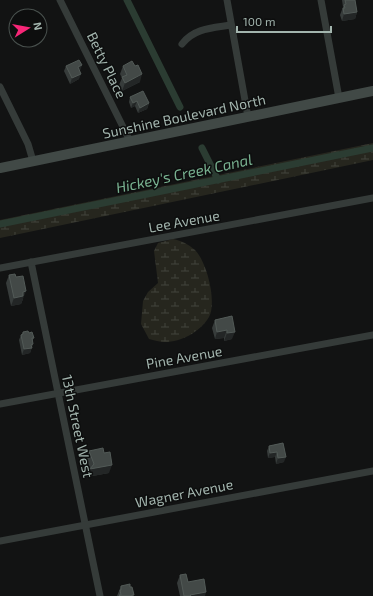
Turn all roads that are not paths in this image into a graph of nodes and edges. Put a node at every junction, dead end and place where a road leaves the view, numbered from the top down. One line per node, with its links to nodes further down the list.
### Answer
1 (60, 0): 10 (street, Betty Place)
2 (227, 0): 4 (street)
3 (321, 0): 8 (street)
4 (231, 25): 5 (street); 9 (street)
5 (182, 44)
6 (0, 87): 11 (street)
7 (373, 92): 8 (street, Sunshine Boulevard North)
8 (339, 98): 9 (street, Sunshine Boulevard North)
9 (248, 117): 10 (street, Sunshine Boulevard North)
10 (130, 141): 11 (street, Sunshine Boulevard North)
11 (33, 161): 12 (street, Sunshine Boulevard North)
12 (0, 168)
13 (373, 198): 14 (street, Lee Avenue)
14 (31, 262): 15 (street, Lee Avenue); 17 (street, 13th Street West)
15 (0, 268)
16 (373, 335): 17 (street, Pine Avenue)
17 (58, 393): 18 (street, Pine Avenue); 20 (street, 13th Street West)
18 (0, 404)
19 (373, 471): 20 (street, Wagner Avenue)
20 (85, 525): 21 (street, Wagner Avenue); 22 (street, 13th Street West)
21 (0, 541)
22 (100, 596)

